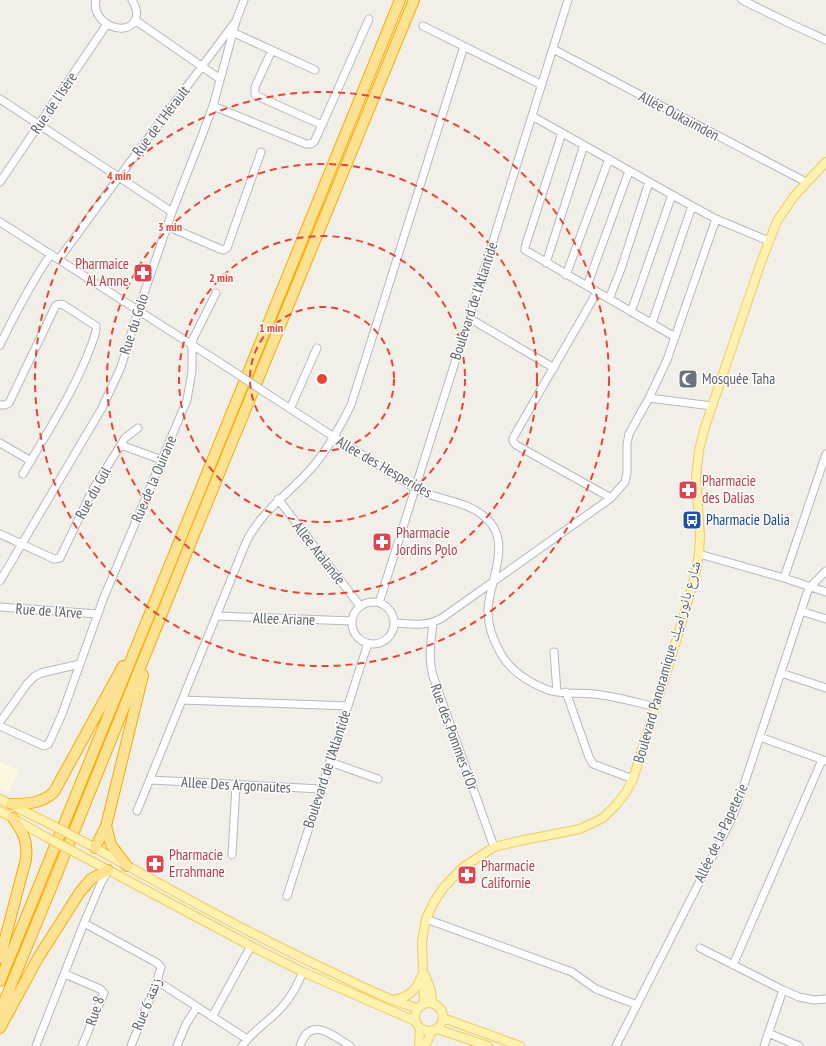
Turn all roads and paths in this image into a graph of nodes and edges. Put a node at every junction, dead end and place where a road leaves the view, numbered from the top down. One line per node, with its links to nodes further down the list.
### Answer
1 (96, 0): 11 (street)
2 (132, 0): 9 (street)
3 (244, 0): 10 (street, Rue de l'Hérault)
4 (400, 0): 93 (highway)
5 (414, 0): 97 (highway)
6 (568, 0): 16 (street, Boulevard de l'Atlantide)
7 (742, 0): 14 (street)
8 (369, 19): 26 (street)
9 (134, 20): 11 (street); 18 (street)
10 (236, 21): 13 (street, Rue du Golo); 18 (street, Rue de l'Hérault)
11 (107, 24): 25 (street, Rue de l'Isère)
12 (423, 26): 15 (street)
13 (232, 32): 17 (street); 20 (street, Rue du Golo)
14 (826, 40)
15 (464, 46): 21 (street); 66 (street)
16 (553, 49): 21 (street, Boulevard de l'Atlantide); 36 (street, Allée Oukaïmden)
17 (272, 50): 19 (street); 26 (street)
18 (201, 67): 20 (street); 33 (street, Rue de l'Hérault)
19 (316, 70)
20 (220, 79): 23 (street, Rue du Golo)
21 (542, 85): 24 (street, Boulevard de l'Atlantide)
22 (0, 99): 25 (street)
23 (212, 106): 26 (street); 39 (street, Rue du Golo)
24 (532, 116): 27 (street); 54 (street, Boulevard de l'Atlantide)
25 (39, 124): 33 (street); 34 (street, Rue de l'Isère)
26 (322, 125)
27 (562, 133): 28 (street); 46 (street)
28 (584, 146): 30 (street); 46 (street)
29 (261, 152): 42 (street)
30 (609, 160): 32 (street); 47 (street)
31 (826, 162): 36 (main road, Boulevard Panoramique شارع بانوراميك)
32 (629, 171): 35 (street); 48 (street)
33 (119, 177): 39 (street); 45 (street, Rue de l'Hérault)
34 (0, 182)
35 (649, 182): 37 (street); 51 (street)
36 (806, 182): 43 (main road, Boulevard Panoramique شارع بانوراميك)
37 (672, 195): 38 (street); 53 (street)
38 (692, 206): 40 (street); 55 (street)
39 (172, 212): 42 (street, Rue du Golo)
40 (716, 219): 43 (street); 56 (street)
41 (0, 222): 44 (street, Allee des Hesperides)
42 (167, 226): 52 (street, Rue du Golo)
43 (769, 241): 63 (main road, Boulevard Panoramique شارع بانوراميك)
44 (51, 254): 45 (street, Allee des Hesperides); 57 (street)
45 (59, 259): 52 (street, Allee des Hesperides)
46 (546, 263): 47 (street)
47 (566, 275): 48 (street)
48 (587, 286): 49 (street)
49 (597, 292): 51 (street); 60 (street)
50 (216, 294): 58 (street, Rue de la Ouirane)
51 (609, 299): 53 (street)
52 (138, 310): 58 (street, Allee des Hesperides); 77 (street, Rue du Golo)
53 (631, 312): 55 (street)
54 (469, 318): 60 (street); 73 (street, Boulevard de l'Atlantide)
55 (652, 324): 56 (street)
56 (676, 337): 61 (street)
57 (0, 345)
58 (192, 345): 64 (street, Allee des Hesperides, bridge); 70 (street, Rue de la Ouirane)
59 (317, 348): 64 (street)
60 (554, 368): 74 (street)
61 (649, 398): 63 (street); 74 (street)
62 (0, 405): 71 (street)
63 (712, 406): 78 (main road, Boulevard Panoramique شارع بانوراميك)
64 (290, 409): 66 (street, Allee des Hesperides)
65 (138, 428): 68 (street, Rue du Gul)
66 (334, 437): 73 (street, Allee des Hesperides); 75 (street)
67 (0, 443): 71 (street)
68 (121, 445): 70 (street); 77 (street, Rue du Gul)
69 (826, 454): 80 (street)
70 (162, 460): 89 (street, Rue de la Ouirane)
71 (31, 461): 72 (street)
72 (23, 474)
73 (416, 488): 82 (street, Allee des Hesperides); 85 (street, Boulevard de l'Atlantide)
74 (611, 498): 82 (street)
75 (278, 499): 86 (street, Allee Atalande); 90 (street)
76 (0, 534): 77 (street)
77 (22, 545): 81 (street, Rue du Golo)
78 (699, 554): 80 (street); 106 (main road, Boulevard Panoramique شارع بانوراميك)
79 (826, 571): 83 (street)
80 (784, 578): 83 (street)
81 (0, 581)
82 (493, 581): 95 (street); 102 (street, Allee des Hesperides)
83 (810, 586): 84 (street); 88 (street, Allée de la Papeterie)
84 (826, 592)
85 (379, 602): 86 (street); 94 (street)
86 (360, 606): 92 (street)
87 (0, 607): 89 (street, Rue de l'Arve)
88 (801, 611): 91 (street); 100 (street, Allée de la Papeterie)
89 (98, 614): 99 (street, Rue de la Ouirane)
90 (217, 616): 92 (street, Allee Ariane); 104 (street)
91 (826, 619)
92 (352, 621): 96 (street)
93 (147, 622): 117 (highway); 137 (highway)
94 (394, 623): 95 (street); 96 (street)
95 (433, 623): 122 (street, Rue des Pommes d'Or)
96 (368, 643): 105 (street, Boulevard de l'Atlantide)
97 (150, 645): 121 (highway); 145 (highway)
98 (554, 652): 102 (street)
99 (80, 664): 107 (street, Rue de la Ouirane); 107 (street, Rue de la Ouirane)
100 (781, 672): 101 (street); 108 (street, Allée de la Papeterie)
101 (826, 688)
102 (557, 692): 103 (street, Allee des Hesperides)
103 (566, 692): 106 (street, Allee des Hesperides); 112 (street)
104 (182, 700): 105 (street); 113 (street)
105 (348, 706): 110 (street, Boulevard de l'Atlantide)
106 (656, 707): 112 (main road, Boulevard Panoramique شارع بانوراميك)
107 (0, 723)
108 (760, 737): 109 (street); 143 (street, Allée de la Papeterie)
109 (824, 761): 133 (street)
110 (330, 762): 111 (street); 115 (street, Boulevard de l'Atlantide)
111 (378, 779)
112 (633, 779): 122 (main road, Boulevard Panoramique شارع بانوراميك)
113 (151, 780): 114 (street, Allee Des Argonautes); 119 (street)
114 (236, 785): 115 (street, Allee Des Argonautes); 124 (street)
115 (321, 789): 127 (street, Boulevard de l'Atlantide)
116 (0, 799): 117 (main road)
117 (11, 804): 123 (main road, bridge)
118 (0, 811): 120 (main road)
119 (137, 811)
120 (13, 818): 126 (main road, bridge); 132 (highway)
121 (106, 826): 123 (highway); 125 (highway)
122 (494, 847): 128 (main road, Boulevard Panoramique شارع بانوراميك)
123 (95, 848): 125 (main road)
124 (232, 855)
125 (127, 866): 141 (main road)
126 (108, 870): 129 (street); 130 (main road); 149 (highway)
127 (287, 896)
128 (426, 919): 135 (main road, Boulevard Panoramique شارع بانوراميك); 143 (street)
129 (84, 923): 136 (street); 138 (street, Rue 6 زنقة)
130 (251, 946): 134 (main road); 146 (street)
131 (700, 948): 133 (street)
132 (0, 958)
133 (733, 965): 139 (street)
134 (303, 972): 148 (main road); 153 (street)
135 (424, 973): 141 (main road); 142 (main road, Boulevard Panoramique شارع بانوراميك)
136 (65, 974): 154 (street); 155 (street, Rue 8)
137 (0, 981)
138 (157, 981): 144 (street); 156 (street, Rue 6 زنقة)
139 (783, 990): 140 (street); 152 (street)
140 (826, 997)
141 (393, 1001): 142 (main road)
142 (424, 1005): 147 (main road); 148 (main road)
143 (637, 1005): 165 (street, Allée de la Papeterie)
144 (197, 1007): 146 (street); 157 (street)
145 (0, 1012)
146 (212, 1017): 153 (street)
147 (443, 1018): 151 (main road); 164 (main road)
148 (415, 1020): 150 (main road)
149 (0, 1028)
150 (420, 1029): 151 (main road); 161 (main road)
151 (435, 1030): 162 (main road); 163 (main road)
152 (768, 1033): 166 (street); 167 (street)
153 (247, 1039): 158 (street)
154 (36, 1046)
155 (82, 1046)
156 (132, 1046)
157 (176, 1046)
158 (242, 1046)
159 (300, 1046): 160 (street)
160 (350, 1046)
161 (419, 1046)
162 (425, 1046)
163 (488, 1046)
164 (520, 1046)
165 (616, 1046)
166 (764, 1046)
167 (799, 1046)

